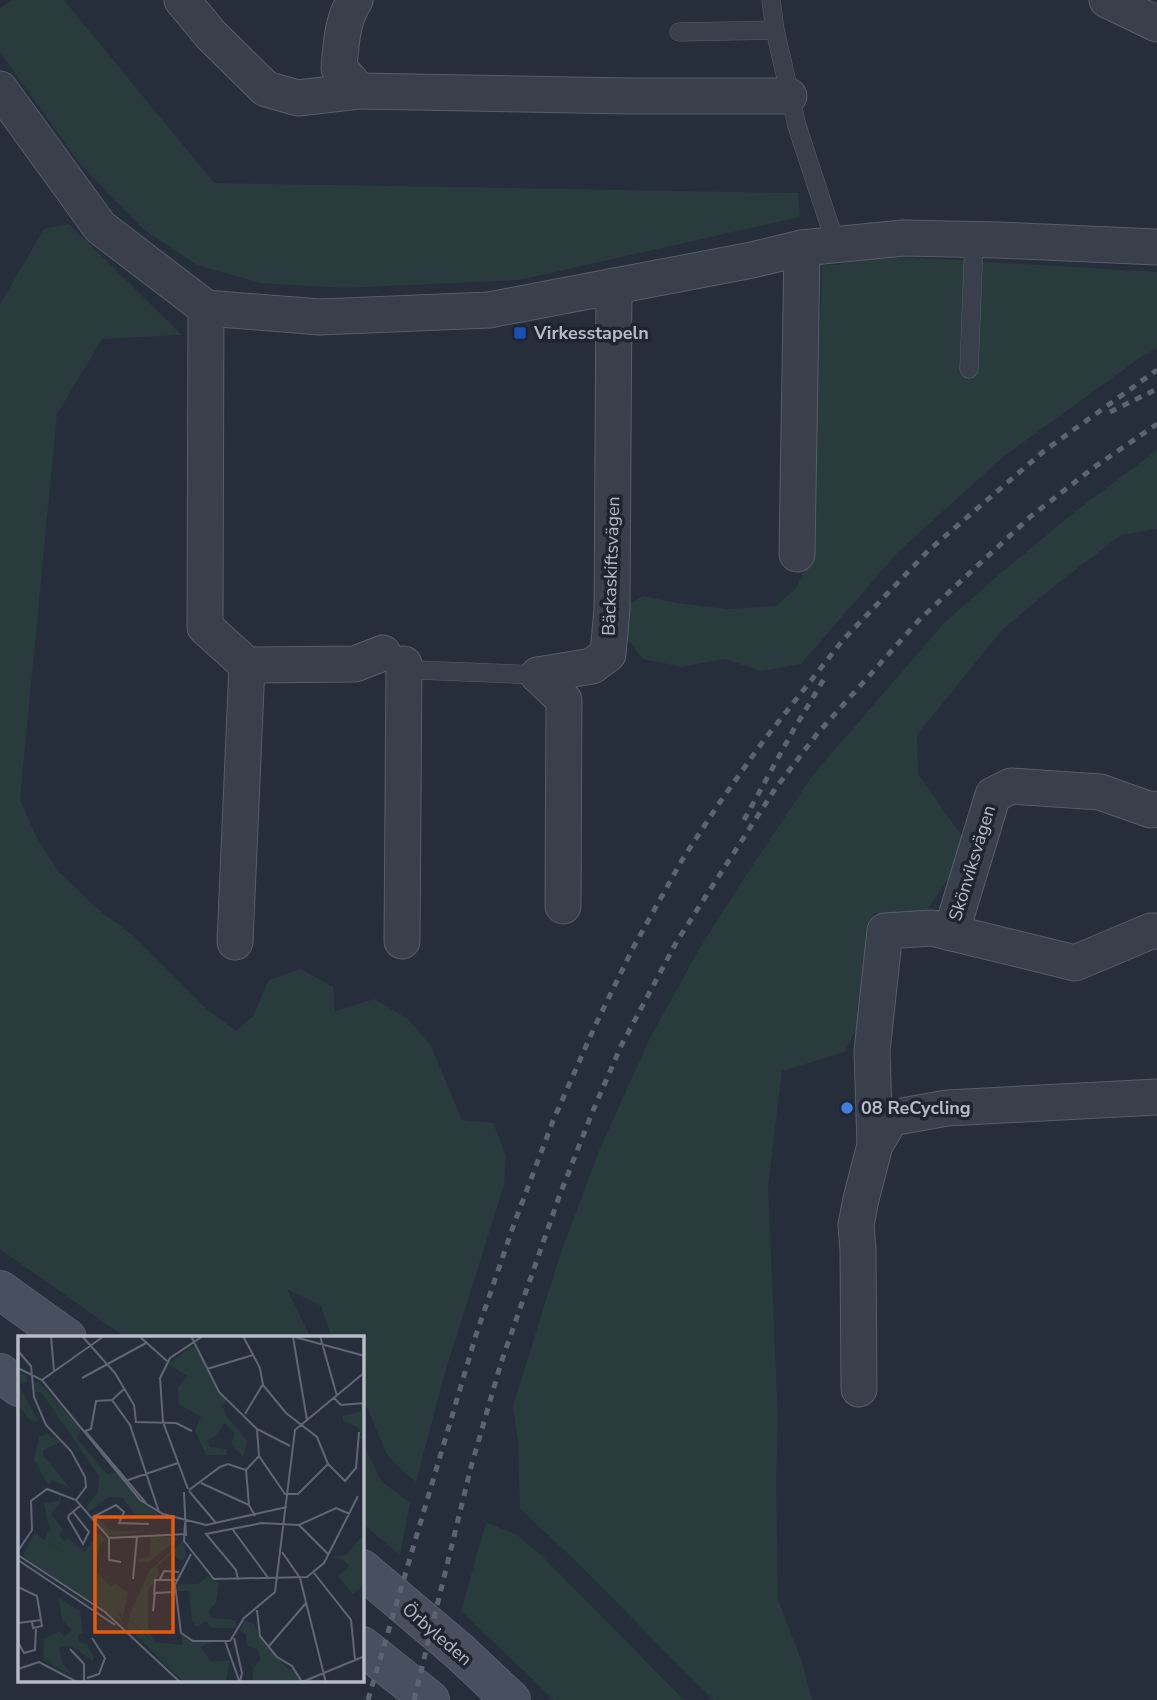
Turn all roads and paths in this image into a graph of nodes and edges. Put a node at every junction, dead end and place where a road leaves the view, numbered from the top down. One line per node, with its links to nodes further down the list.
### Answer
1 (182, 0): 9 (street)
2 (355, 0): 9 (street)
3 (771, 0): 6 (lane)
4 (1107, 0): 5 (street)
5 (1157, 24)
6 (775, 30): 7 (lane); 10 (lane)
7 (679, 32)
8 (0, 89): 15 (street)
9 (359, 91): 10 (street)
10 (789, 96): 12 (lane)
11 (974, 240): 12 (street); 13 (street); 16 (lane)
12 (819, 246): 14 (street); 17 (street)
13 (1157, 247)
14 (614, 286): 15 (street); 20 (street, Bäckaskiftsvägen)
15 (206, 308): 19 (street)
16 (969, 369)
17 (797, 554)
18 (393, 658): 19 (street); 20 (lane); 25 (street)
19 (247, 665): 26 (street)
20 (538, 675): 22 (street)
21 (1157, 809): 24 (street, Skönviksvägen)
22 (563, 906)
23 (1157, 930): 24 (street, Skönviksvägen)
24 (951, 933): 28 (street, Skönviksvägen)
25 (402, 941)
26 (235, 942)
27 (1157, 1097): 28 (street, Skönviksvägen)
28 (876, 1145): 33 (street, Skönviksvägen)
29 (0, 1290): 30 (main road)
30 (64, 1336)
31 (0, 1373): 32 (main road)
32 (18, 1386)
33 (859, 1389)
34 (364, 1571): 37 (main road, Örbyleden)
35 (364, 1648): 36 (main road)
36 (429, 1700)
37 (511, 1700)

